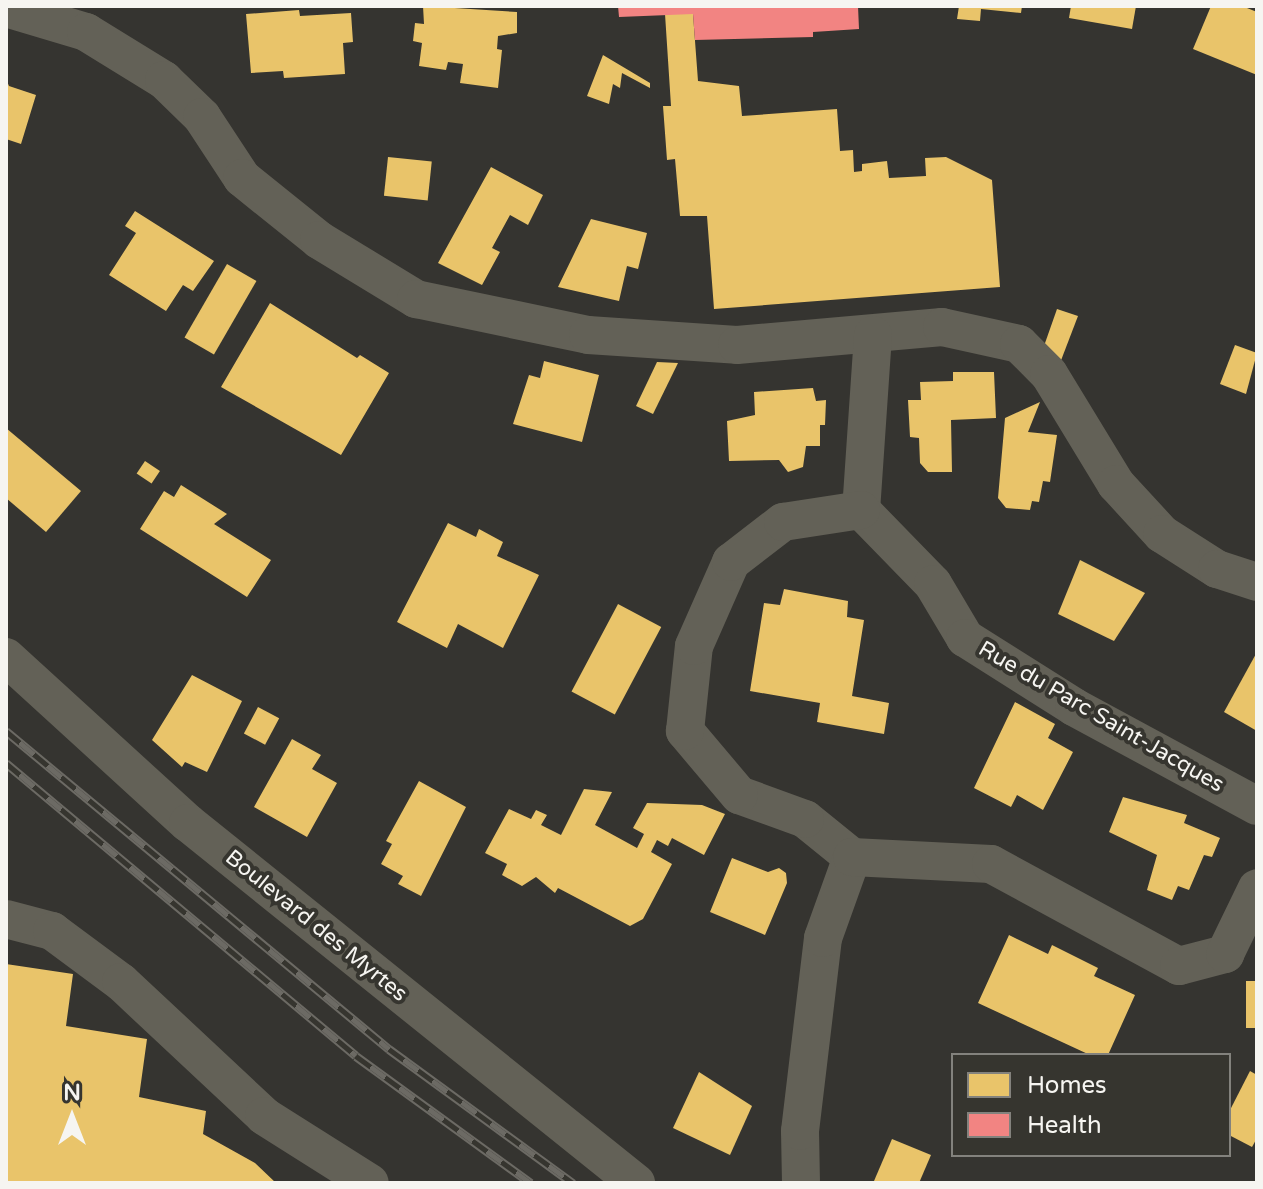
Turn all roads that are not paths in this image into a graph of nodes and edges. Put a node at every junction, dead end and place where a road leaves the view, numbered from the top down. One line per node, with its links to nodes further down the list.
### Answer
1 (6, 8): 2 (street)
2 (873, 335): 3 (street); 4 (street)
3 (861, 510): 6 (street, Rue du Parc Saint-Jacques); 7 (street)
4 (1257, 582)
5 (6, 657): 11 (street, Boulevard des Myrtes)
6 (1257, 806)
7 (852, 857): 8 (street); 12 (street)
8 (1257, 888)
9 (6, 919): 10 (street)
10 (370, 1183)
11 (636, 1183)
12 (801, 1183)

